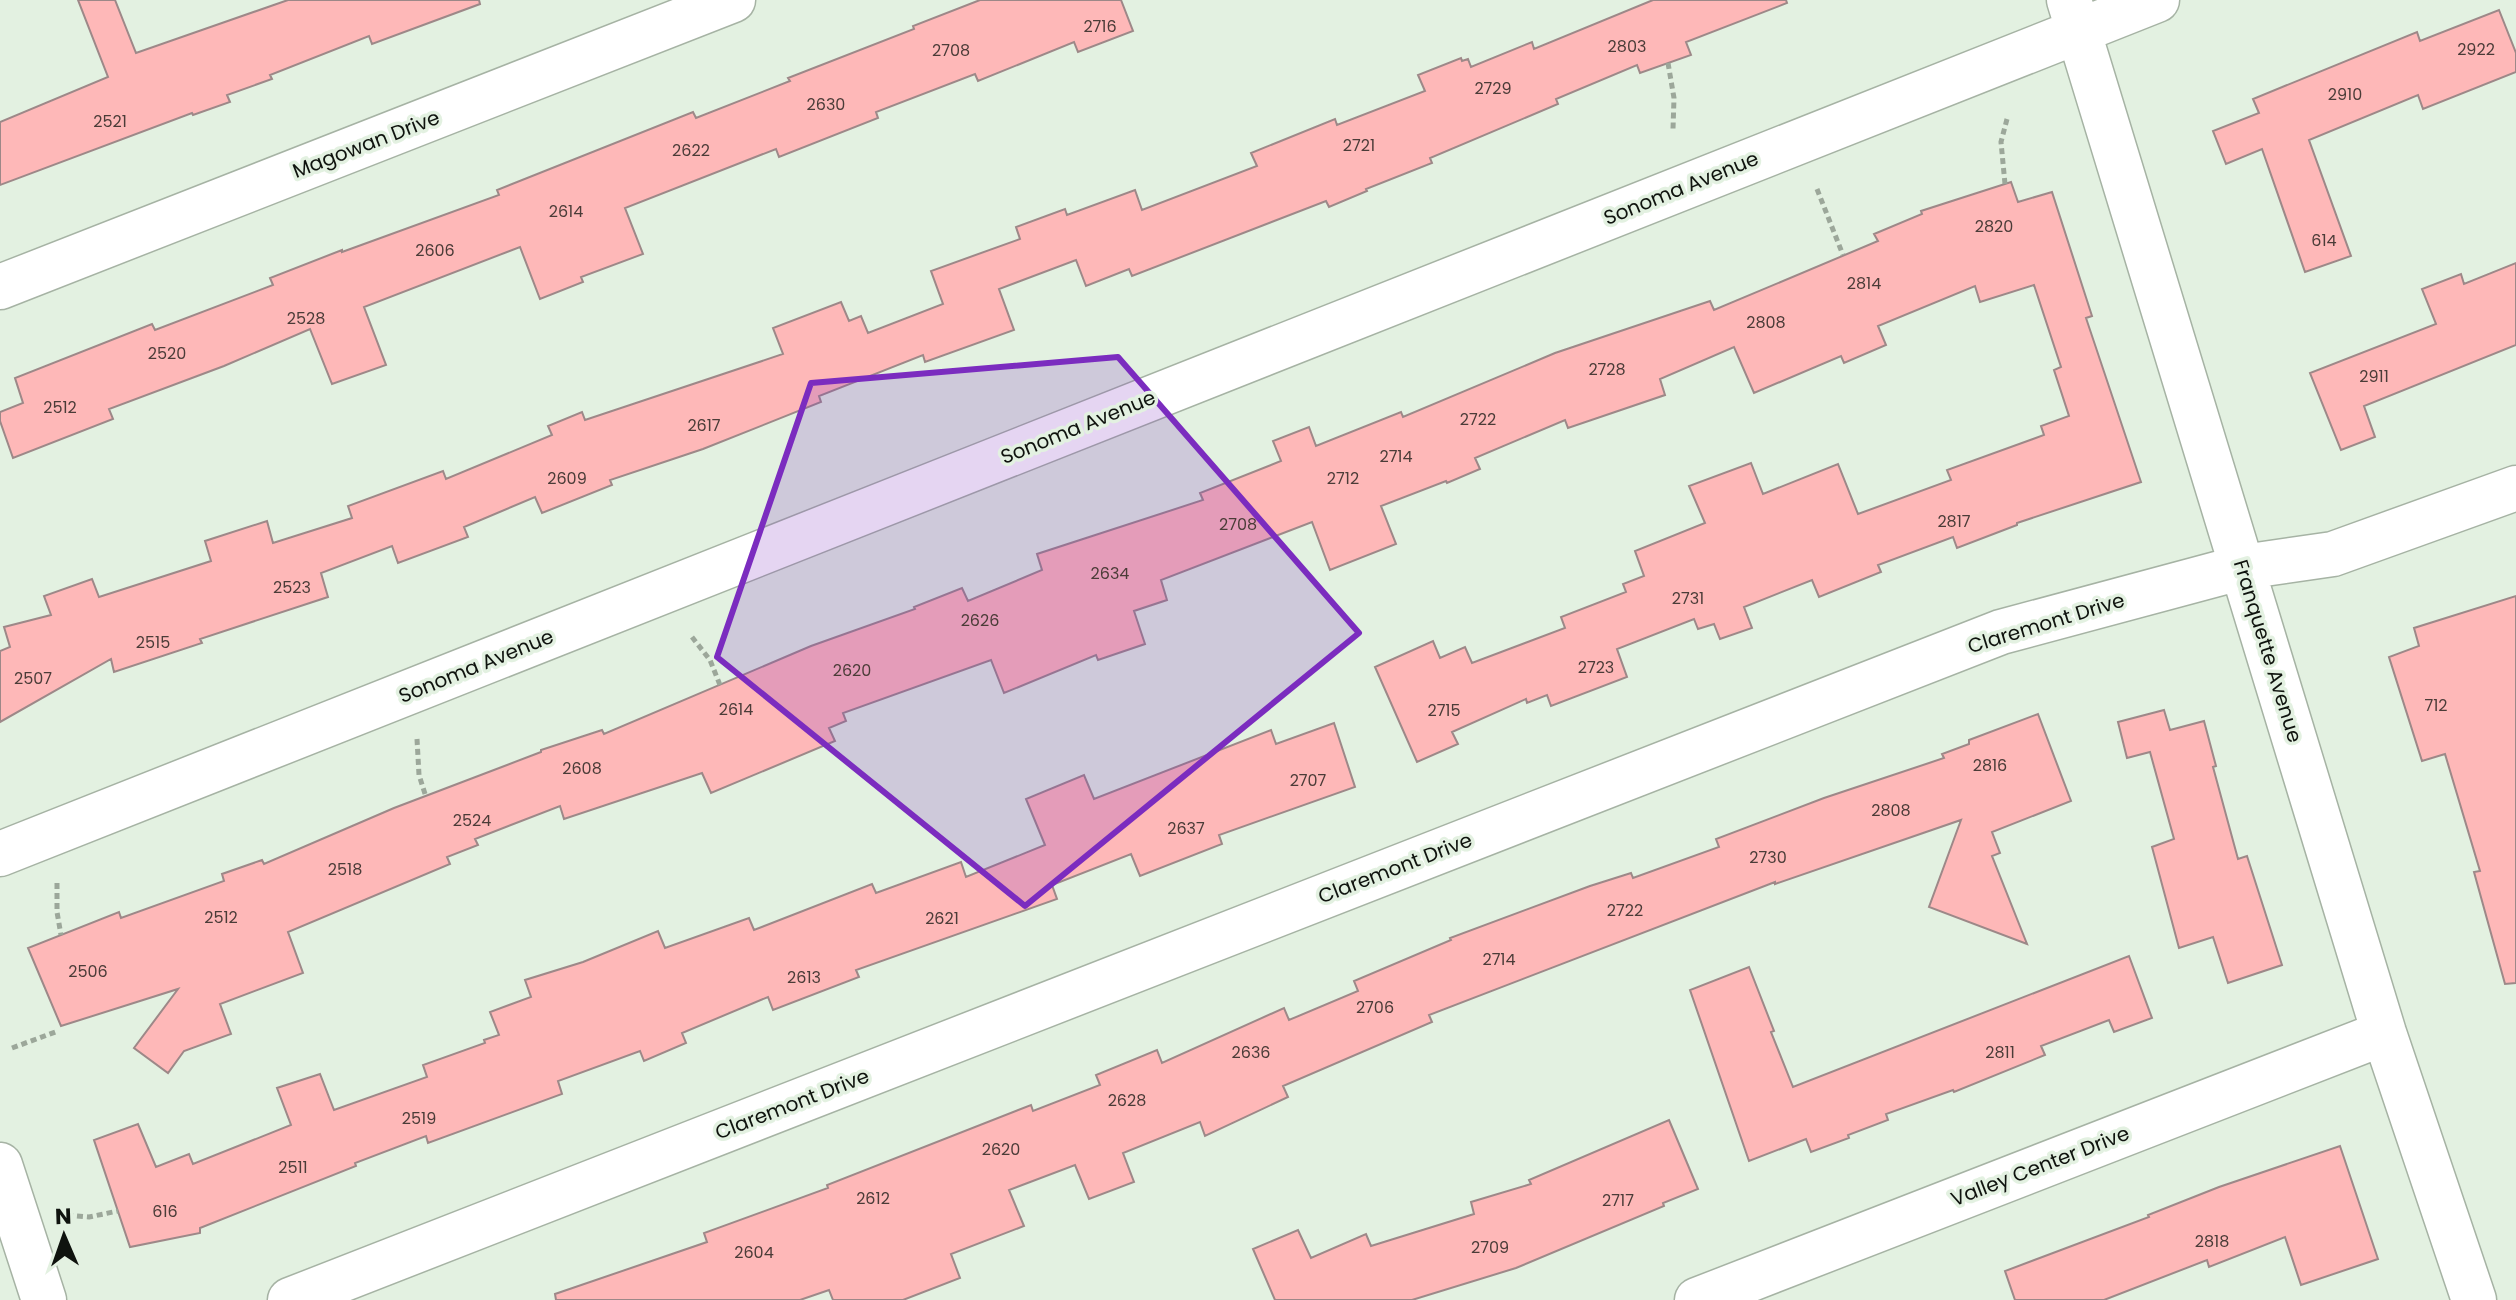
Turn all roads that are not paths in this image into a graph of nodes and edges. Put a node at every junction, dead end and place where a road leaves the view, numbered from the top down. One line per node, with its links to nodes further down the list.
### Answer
1 (733, 0): 4 (street, Magowan Drive)
2 (2157, 0): 3 (street, Sonoma Avenue)
3 (2073, 15): 6 (street, Franquette Avenue); 7 (street, Sonoma Avenue)
4 (0, 287)
5 (2516, 488): 6 (street, Claremont Drive)
6 (2243, 567): 8 (street, Franquette Avenue); 11 (street, Claremont Drive)
7 (0, 854)
8 (2384, 1033): 12 (street, Valley Center Drive); 13 (street, Franquette Avenue)
9 (0, 1165): 10 (street)
10 (44, 1300)
11 (290, 1300)
12 (1697, 1300)
13 (2474, 1300)

